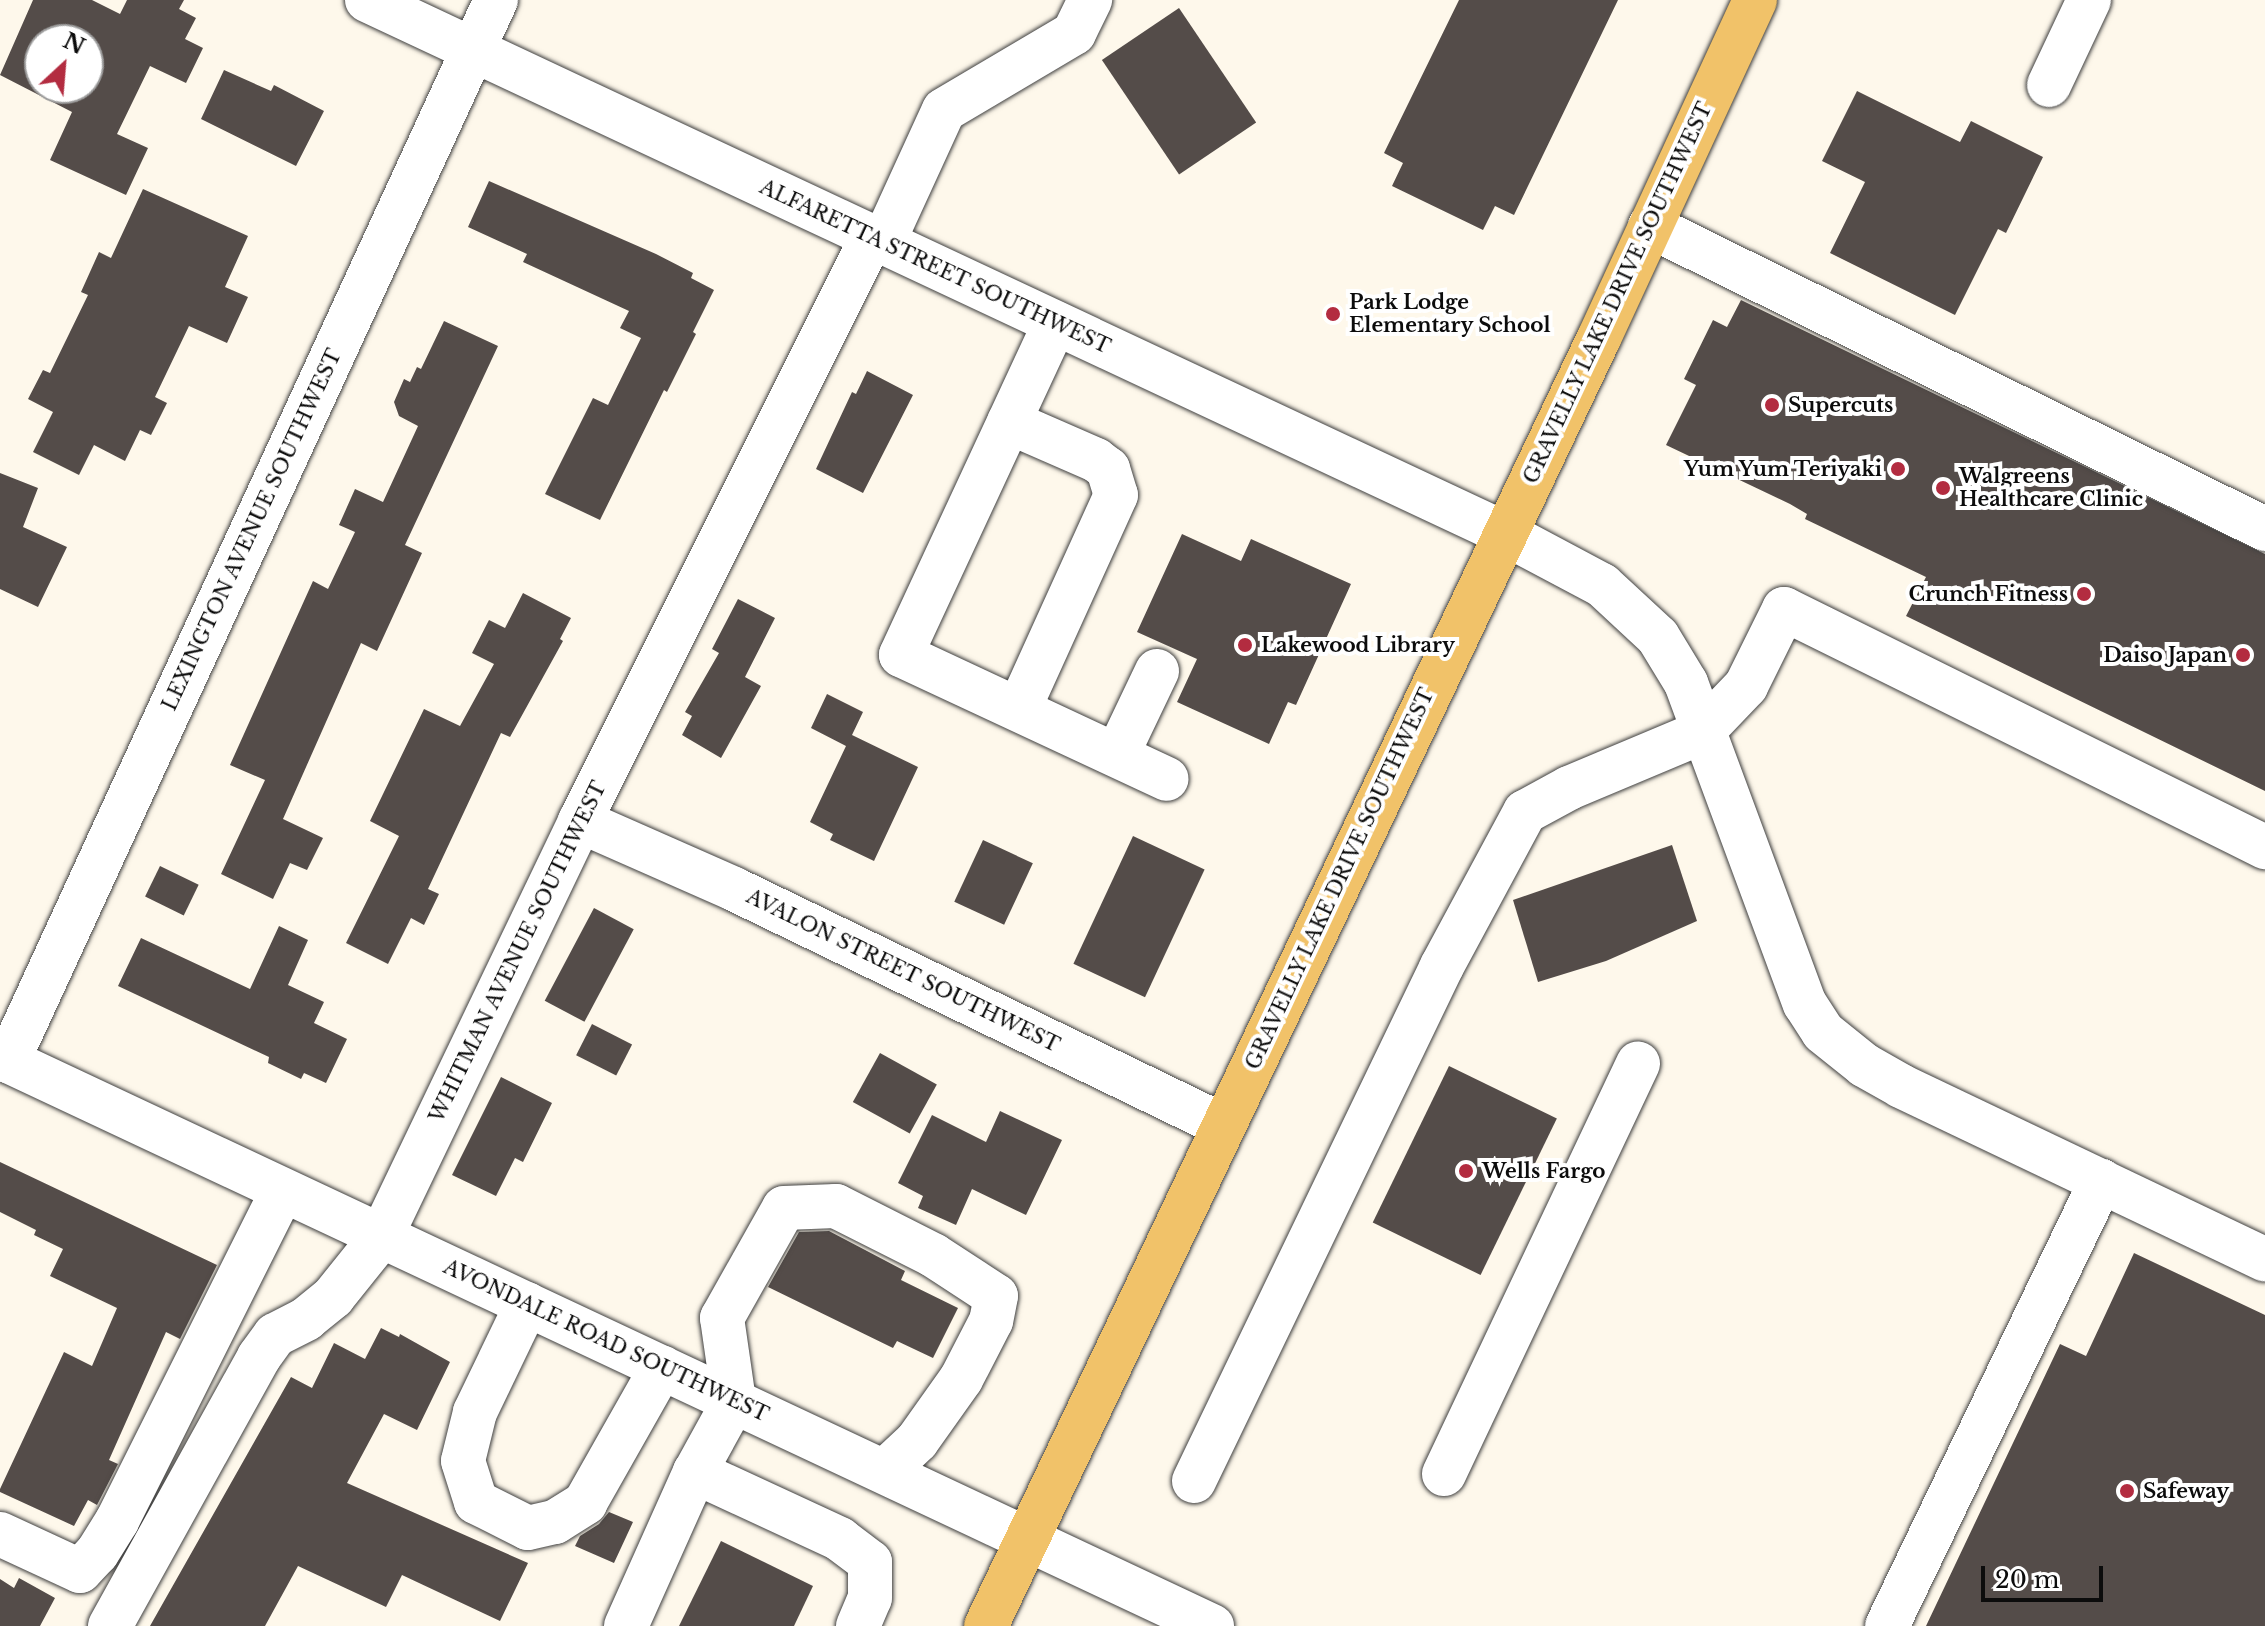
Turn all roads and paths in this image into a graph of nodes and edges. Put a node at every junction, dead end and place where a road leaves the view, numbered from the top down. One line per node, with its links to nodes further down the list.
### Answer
1 (367, 0): 6 (street, ALFARETTA STREET SOUTHWEST)
2 (496, 0): 6 (street, LEXINGTON AVENUE SOUTHWEST)
3 (1090, 0): 9 (street, WHITMAN AVENUE SOUTHWEST)
4 (1755, 0): 8 (main road, GRAVELLY LAKE DRIVE SOUTHWEST)
5 (2089, 0): 7 (street)
6 (473, 51): 9 (street, ALFARETTA STREET SOUTHWEST); 21 (street, LEXINGTON AVENUE SOUTHWEST)
7 (2049, 85)
8 (1650, 226): 12 (street); 13 (main road, GRAVELLY LAKE DRIVE SOUTHWEST)
9 (878, 240): 10 (street, ALFARETTA STREET SOUTHWEST); 19 (street, WHITMAN AVENUE SOUTHWEST)
10 (1055, 323): 11 (street); 13 (street, ALFARETTA STREET SOUTHWEST)
11 (1009, 422): 15 (street); 15 (street)
12 (2265, 529)
13 (1504, 533): 16 (street, ALFARETTA STREET SOUTHWEST); 23 (main road, GRAVELLY LAKE DRIVE SOUTHWEST)
14 (1157, 671): 17 (street)
15 (1019, 709): 17 (street)
16 (1702, 732): 20 (street); 24 (street, ALFARETTA STREET SOUTHWEST); 34 (street)
17 (1117, 755): 18 (street)
18 (1167, 779)
19 (580, 821): 23 (street, AVALON STREET SOUTHWEST); 26 (street, WHITMAN AVENUE SOUTHWEST)
20 (2265, 847)
21 (4, 1059): 25 (street, AVONDALE ROAD SOUTHWEST)
22 (1638, 1064): 33 (street)
23 (1224, 1126): 36 (main road, GRAVELLY LAKE DRIVE SOUTHWEST)
24 (2101, 1181): 27 (street, ALFARETTA STREET SOUTHWEST); 42 (street)
25 (282, 1191): 26 (street, AVONDALE ROAD SOUTHWEST); 35 (street)
26 (381, 1237): 28 (street, AVONDALE ROAD SOUTHWEST); 37 (street, WHITMAN AVENUE SOUTHWEST)
27 (2265, 1260)
28 (527, 1304): 29 (street, AVONDALE ROAD SOUTHWEST); 29 (street)
29 (662, 1367): 30 (street, AVONDALE ROAD SOUTHWEST)
30 (734, 1401): 31 (street, AVONDALE ROAD SOUTHWEST); 31 (street); 32 (street)
31 (885, 1471): 36 (street, AVONDALE ROAD SOUTHWEST)
32 (695, 1472): 38 (street); 39 (street)
33 (1444, 1474)
34 (1194, 1481)
35 (0, 1534)
36 (1027, 1538): 40 (main road, GRAVELLY LAKE DRIVE SOUTHWEST); 41 (street, AVONDALE ROAD SOUTHWEST)
37 (110, 1626)
38 (626, 1626)
39 (858, 1626)
40 (986, 1626)
41 (1212, 1626)
42 (1887, 1626)

